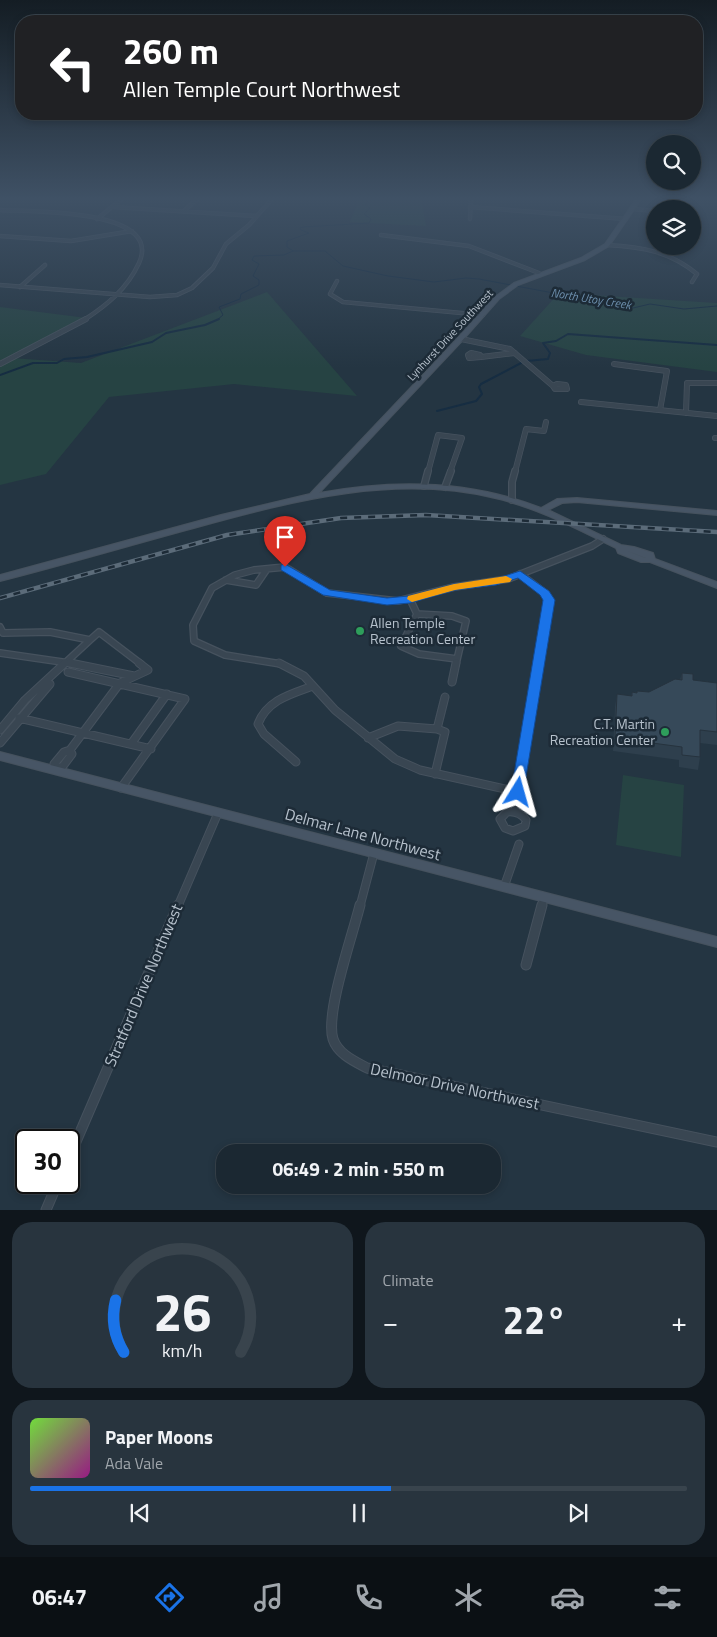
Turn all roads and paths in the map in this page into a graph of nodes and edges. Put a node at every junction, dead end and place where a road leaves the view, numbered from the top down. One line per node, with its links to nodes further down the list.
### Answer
1 (142, 254): 12 (street)
2 (220, 254): 12 (street)
3 (491, 254): 7 (street)
4 (590, 254): 7 (street, Lynhurst Drive Southwest)
5 (670, 254): 9 (street)
6 (45, 265): 11 (street)
7 (539, 273): 13 (street, Lynhurst Drive Southwest)
8 (337, 281): 13 (street)
9 (692, 282)
10 (0, 285): 11 (street)
11 (20, 287): 12 (street)
12 (118, 295): 17 (street)
13 (483, 315): 14 (street, Lynhurst Drive Southwest)
14 (461, 339): 15 (street); 26 (street, Lynhurst Drive Southwest)
15 (515, 353): 16 (street); 20 (street)
16 (481, 357)
17 (0, 364)
18 (614, 364): 22 (street)
19 (717, 384): 23 (street)
20 (553, 386)
21 (581, 402): 22 (street)
22 (660, 410): 23 (street)
23 (686, 413): 24 (street)
24 (717, 416)
25 (546, 422): 31 (street)
26 (326, 481): 29 (street); 30 (street, Lynhurst Drive Southwest)
27 (424, 486): 28 (street); 28 (street); 29 (street)
28 (445, 487): 31 (street)
29 (348, 490): 30 (street)
30 (313, 495): 37 (street)
31 (512, 500): 32 (street)
32 (541, 511): 33 (street); 34 (street)
33 (717, 513)
34 (603, 539): 36 (street); 39 (street)
35 (267, 569): 38 (street); 38 (street); 40 (street)
36 (520, 574): 40 (street); 68 (street)
37 (0, 578)
38 (226, 580): 52 (street)
39 (717, 585)
40 (410, 599): 41 (street)
41 (417, 614): 45 (street); 45 (street)
42 (1, 633): 43 (street)
43 (90, 640): 46 (street); 48 (street)
44 (0, 653): 46 (street)
45 (457, 659): 49 (street)
46 (65, 662): 48 (street); 57 (street)
47 (68, 672): 50 (street)
48 (134, 676): 50 (street)
49 (452, 682)
50 (120, 683): 53 (street); 58 (street)
51 (50, 684): 55 (street)
52 (313, 686): 59 (street); 64 (street)
53 (167, 694): 61 (street); 62 (street)
54 (445, 697): 56 (street)
55 (19, 718): 58 (street); 60 (street)
56 (437, 729): 59 (street); 66 (street)
57 (0, 730)
58 (82, 733): 61 (street); 65 (street)
59 (368, 738): 66 (street)
60 (0, 743)
61 (130, 744): 62 (street)
62 (151, 748): 67 (street)
63 (0, 756): 65 (street, Delmar Lane Northwest)
64 (296, 762)
65 (55, 770): 67 (street, Delmar Lane Northwest)
66 (435, 774): 68 (street)
67 (121, 788): 70 (street, Delmar Lane Northwest)
68 (518, 792): 69 (street)
69 (515, 812)
70 (218, 813): 72 (street, Delmar Lane Northwest); 77 (street, Stratford Drive Northwest)
71 (519, 844): 73 (street)
72 (374, 853): 73 (street, Delmar Lane Northwest); 78 (street, Delmoor Drive Northwest)
73 (504, 887): 74 (street, Delmar Lane Northwest)
74 (544, 898): 75 (street, Delmar Lane Northwest); 76 (street)
75 (717, 942)
76 (526, 965)
77 (80, 1133)
78 (717, 1142)
79 (53, 1194): 80 (street)
80 (46, 1210)

